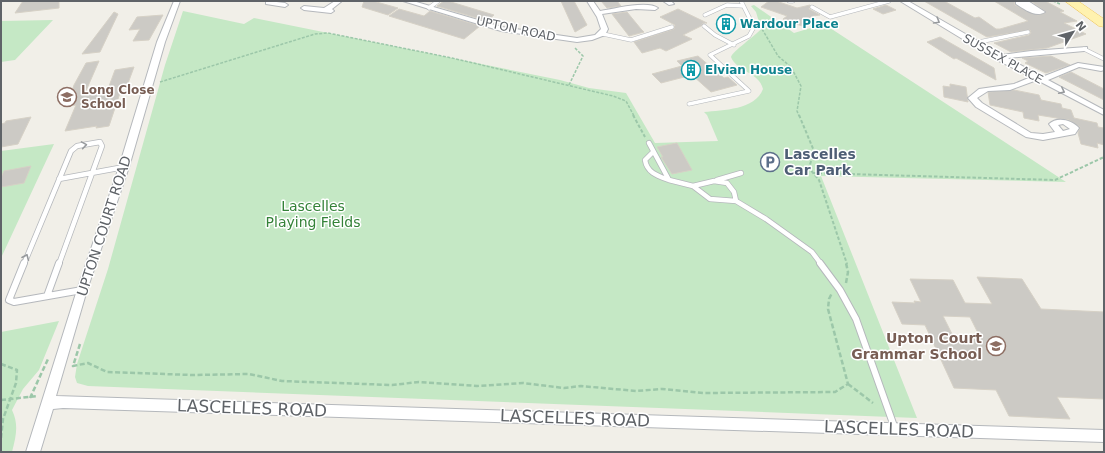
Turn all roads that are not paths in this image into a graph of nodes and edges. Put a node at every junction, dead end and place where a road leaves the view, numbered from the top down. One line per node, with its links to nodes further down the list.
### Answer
1 (177, 1): 41 (street, UPTON COURT ROAD)
2 (339, 1): 19 (street)
3 (406, 1): 20 (street, UPTON ROAD)
4 (438, 1): 20 (lane)
5 (590, 1): 22 (street)
6 (742, 1): 17 (lane)
7 (789, 1): 8 (lane)
8 (793, 1)
9 (889, 1): 18 (lane)
10 (903, 1): 29 (street, SUSSEX PLACE, one-way to 29)
11 (1019, 1): 12 (street)
12 (1023, 1)
13 (1071, 1): 24 (main road)
14 (1082, 1): 24 (main road)
15 (268, 3): 16 (street)
16 (284, 3)
17 (743, 6): 23 (lane); 30 (lane)
18 (812, 7)
19 (304, 8)
20 (429, 8): 28 (street, UPTON ROAD)
21 (655, 8): 22 (street)
22 (598, 13): 28 (street)
23 (705, 15)
24 (1102, 17)
25 (704, 26): 30 (lane)
26 (672, 27): 28 (lane)
27 (1028, 32): 29 (lane)
28 (603, 34)
29 (974, 43): 32 (street, SUSSEX PLACE)
30 (734, 45): 36 (lane)
31 (1084, 49): 32 (street); 33 (lane)
32 (1000, 58): 35 (street, SUSSEX PLACE)
33 (1104, 59)
34 (1101, 69): 35 (street)
35 (1038, 79): 37 (street, SUSSEX PLACE, one-way to 37); 38 (street)
36 (689, 104)
37 (1104, 113)
38 (1061, 134)
39 (649, 143): 40 (lane)
40 (653, 152): 45 (lane); 45 (lane)
41 (124, 167): 42 (lane); 49 (street, UPTON COURT ROAD)
42 (92, 173): 44 (lane); 44 (lane, one-way to 42); 50 (lane)
43 (741, 173): 46 (lane)
44 (59, 179): 50 (lane, one-way to 44)
45 (668, 180): 47 (lane)
46 (714, 180): 47 (lane); 48 (lane)
47 (693, 186): 48 (lane)
48 (736, 200): 52 (lane)
49 (82, 290): 50 (lane); 51 (street, UPTON COURT ROAD)
50 (47, 296)
51 (47, 404): 52 (street, LASCELLES ROAD); 54 (street, UPTON COURT ROAD)
52 (895, 429): 53 (street, LASCELLES ROAD)
53 (1104, 436)
54 (33, 452)

